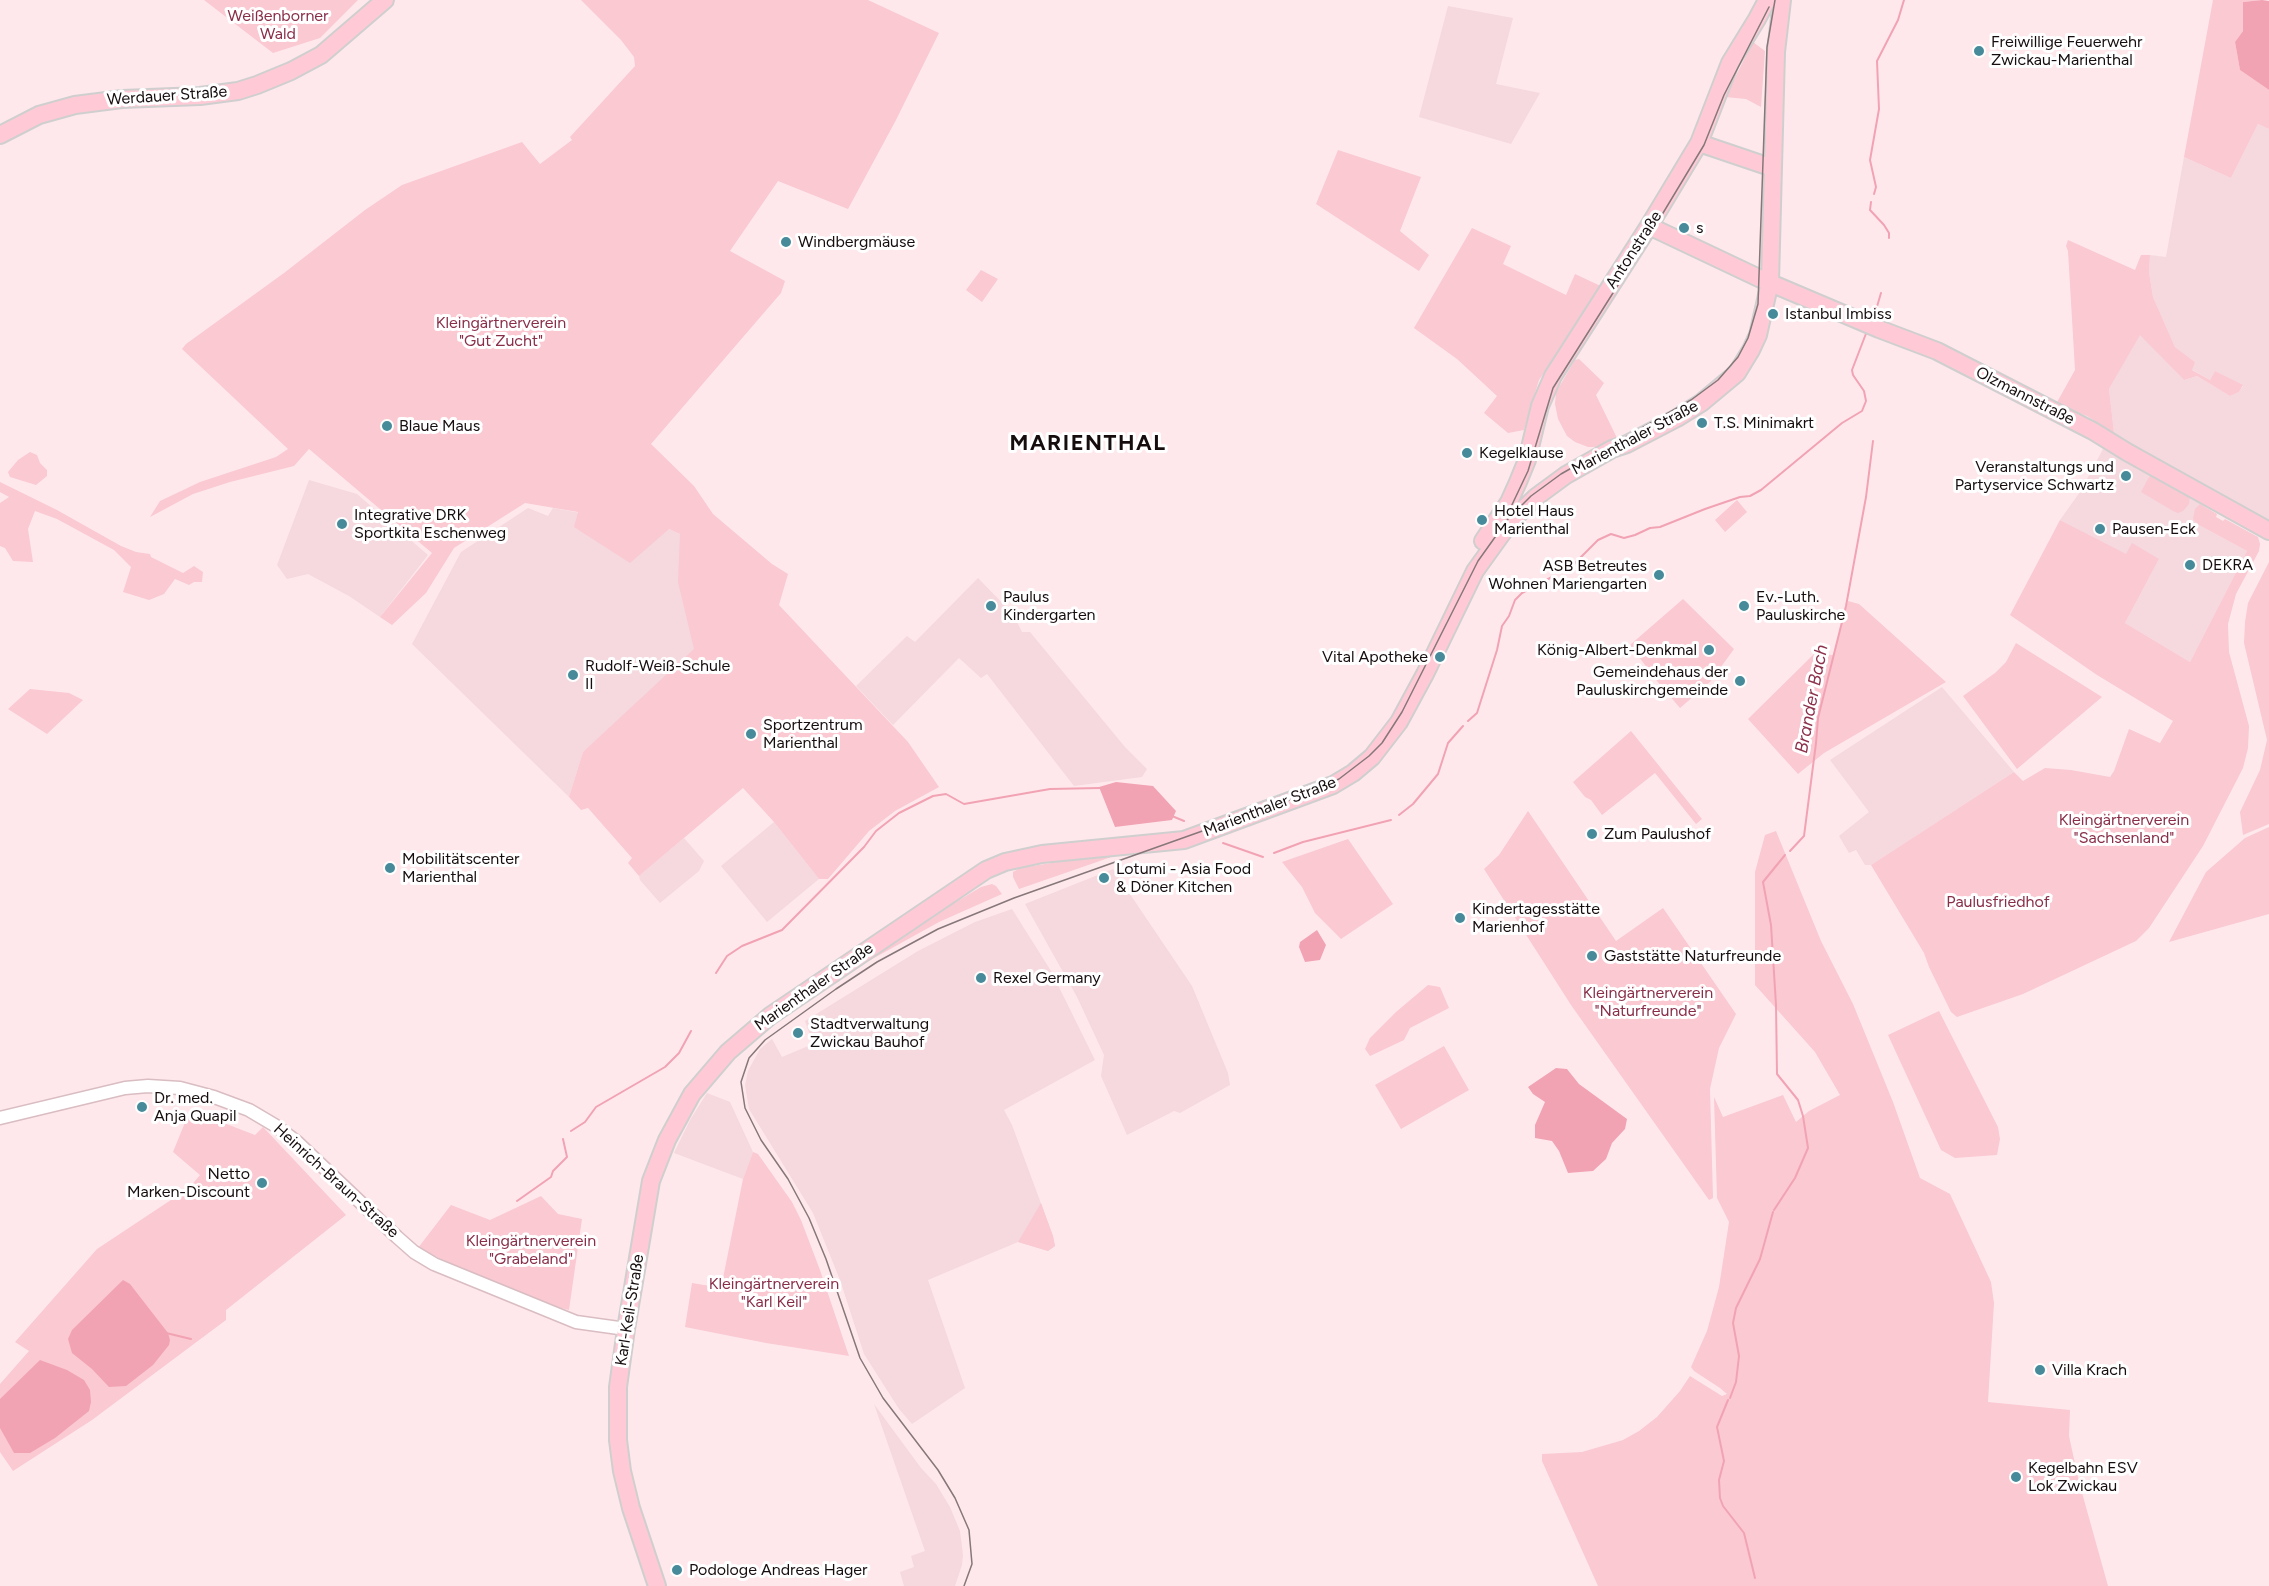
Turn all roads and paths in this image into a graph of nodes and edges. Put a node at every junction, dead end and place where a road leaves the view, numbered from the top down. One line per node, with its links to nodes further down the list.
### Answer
1 (385, 0): 4 (main road, Werdauer Straße)
2 (1767, 0): 5 (main road, Antonstraße)
3 (1782, 0): 6 (main road, Marienthaler Straße)
4 (0, 135)
5 (1700, 143): 6 (main road); 7 (main road, Antonstraße)
6 (1773, 168): 8 (main road, Marienthaler Straße)
7 (1649, 226): 8 (main road, Olzmannstraße); 9 (main road, Antonstraße)
8 (1770, 282): 10 (main road, Marienthaler Straße); 12 (main road, Olzmannstraße)
9 (1518, 482): 10 (main road); 11 (main road, Antonstraße)
10 (1536, 497): 13 (main road, Marienthaler Straße)
11 (1509, 502): 13 (main road, Marienthaler Straße)
12 (2269, 531)
13 (1063, 851): 14 (main road, Marienthaler Straße)
14 (728, 1052): 16 (main road, Karl-Keil-Straße)
15 (0, 1118): 16 (street, Heinrich-Braun-Straße)
16 (626, 1329): 17 (main road, Karl-Keil-Straße)
17 (657, 1586)

